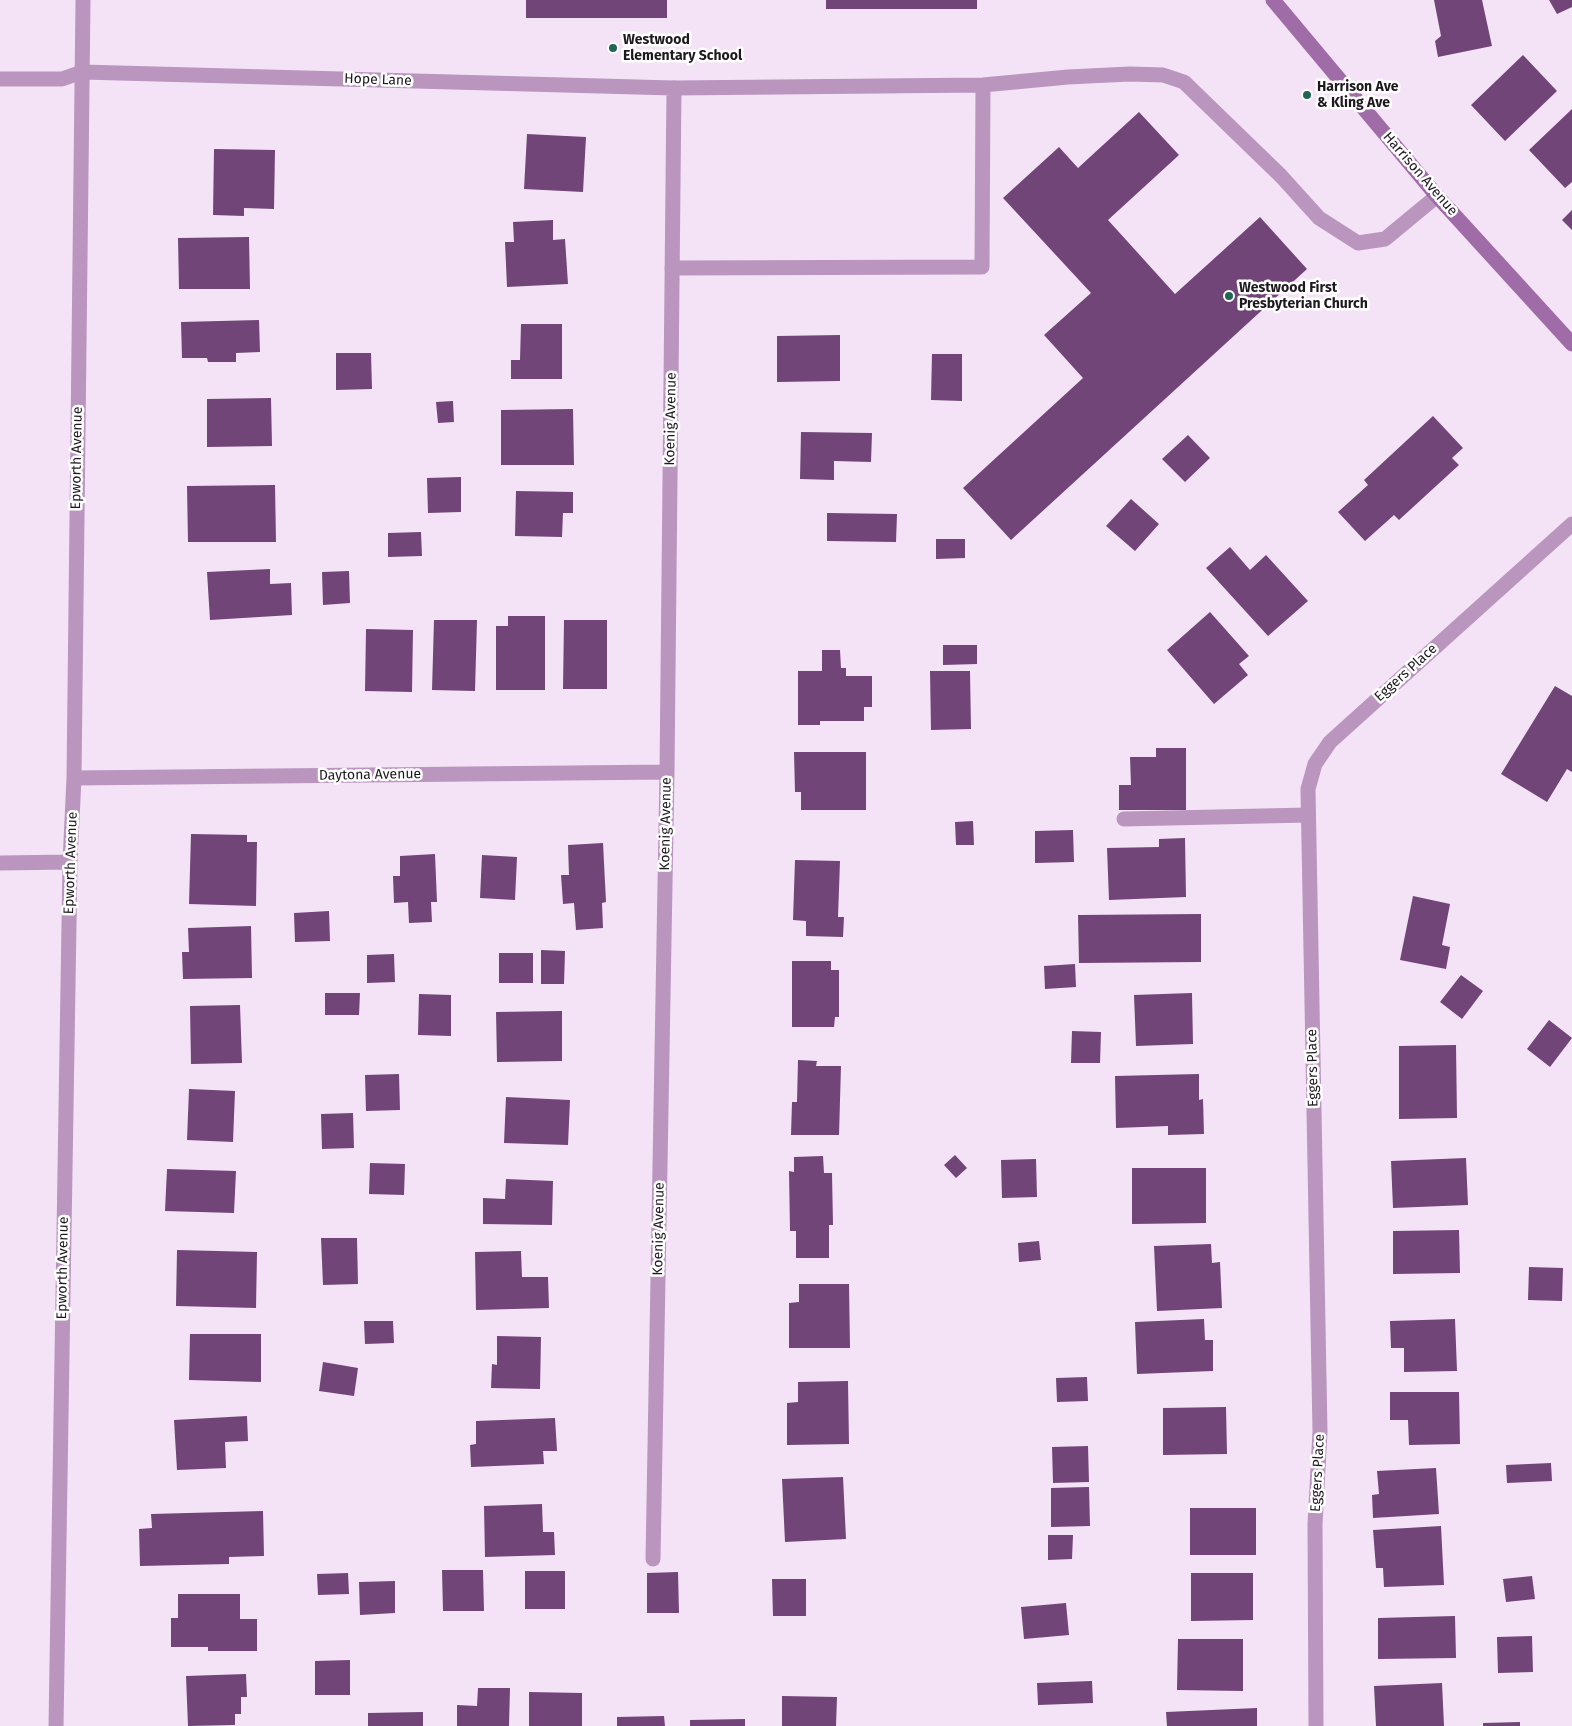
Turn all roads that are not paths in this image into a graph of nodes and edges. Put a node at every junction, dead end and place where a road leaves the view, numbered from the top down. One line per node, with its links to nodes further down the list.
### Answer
1 (83, 0): 3 (street, Epworth Avenue)
2 (1273, 0): 7 (main road, Harrison Avenue)
3 (82, 72): 4 (street, Hope Lane); 6 (street, Hope Lane); 12 (street, Epworth Avenue)
4 (0, 79)
5 (983, 85): 6 (street, Hope Lane); 7 (street, Hope Lane); 8 (street)
6 (674, 88): 8 (street, Koenig Avenue)
7 (1437, 196): 9 (main road, Harrison Avenue)
8 (672, 268): 11 (street, Koenig Avenue)
9 (1572, 344)
10 (1572, 524): 13 (street, Eggers Place)
11 (667, 772): 12 (street, Daytona Avenue); 17 (street, Koenig Avenue)
12 (74, 778): 15 (street, Epworth Avenue)
13 (1308, 815): 14 (street); 19 (street, Eggers Place)
14 (1124, 819)
15 (70, 862): 16 (street); 18 (street, Epworth Avenue)
16 (0, 863)
17 (653, 1559)
18 (56, 1726)
19 (1316, 1726)

